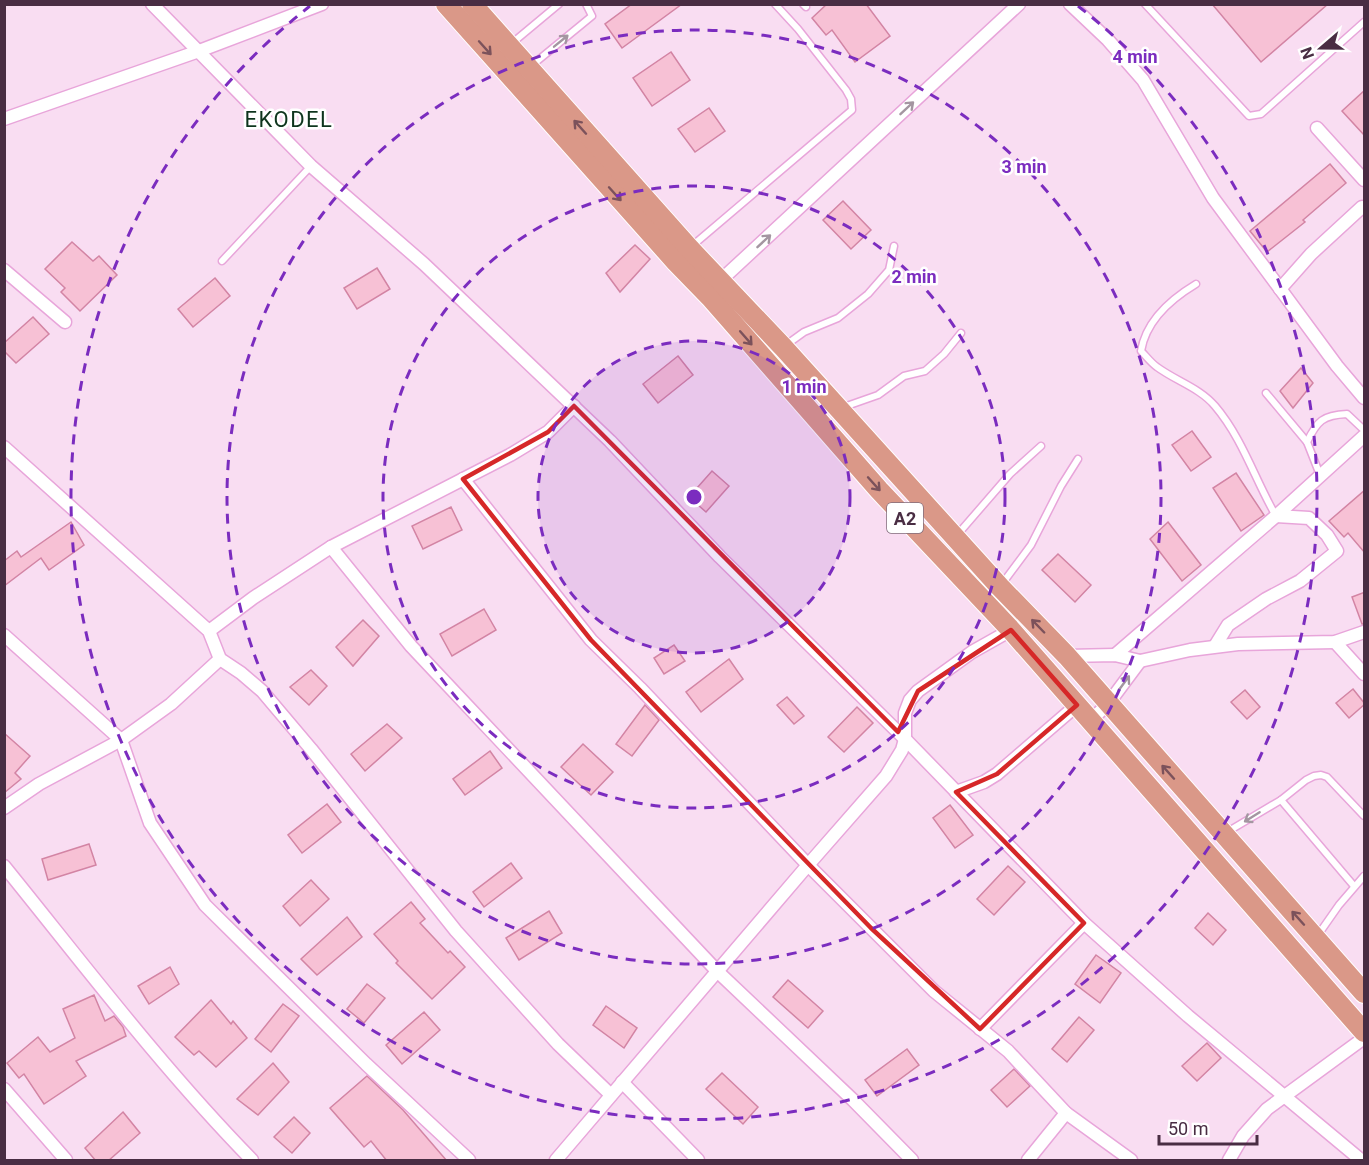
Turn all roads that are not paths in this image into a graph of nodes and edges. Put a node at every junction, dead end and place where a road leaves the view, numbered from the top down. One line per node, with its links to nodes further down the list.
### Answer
1 (152, 4): 13 (street)
2 (322, 4): 13 (street)
3 (446, 4): 46 (highway, A2, one-way to 46)
4 (472, 4): 12 (highway, A2)
5 (559, 4): 12 (lane)
6 (586, 4): 14 (lane, one-way to 6)
7 (775, 4): 21 (lane)
8 (1019, 4): 24 (street, one-way to 8)
9 (1070, 4): 26 (street)
10 (1145, 4): 11 (lane)
11 (1365, 21)
12 (508, 46): 14 (highway, A2)
13 (199, 51): 15 (street); 17 (street)
14 (528, 68): 21 (highway, A2, one-way to 14)
15 (4, 119)
16 (1317, 128): 18 (street)
17 (311, 166): 22 (lane); 32 (street)
18 (1365, 180)
19 (1362, 207): 26 (street)
20 (894, 246): 29 (lane)
21 (690, 249): 24 (highway, A2)
22 (222, 261)
23 (4, 270): 27 (street)
24 (721, 280): 29 (highway, A2)
25 (1196, 284): 42 (lane)
26 (1280, 289): 31 (street)
27 (65, 322)
28 (961, 333): 33 (lane)
29 (783, 347): 33 (highway, A2)
30 (1266, 393): 36 (lane)
31 (1365, 398)
32 (574, 406): 41 (street); 60 (street)
33 (838, 410): 43 (highway, A2)
34 (1365, 430): 36 (lane)
35 (1365, 436): 40 (street)
36 (1307, 442): 40 (lane)
37 (1041, 446): 43 (lane)
38 (4, 447): 47 (street)
39 (1078, 459): 45 (lane)
40 (1320, 476): 42 (street)
41 (463, 479): 44 (street); 67 (street)
42 (1275, 516): 51 (street); 52 (street)
43 (956, 537): 45 (highway, A2)
44 (332, 547): 47 (street); 73 (street)
45 (1000, 587): 53 (highway, A2, one-way to 45)
46 (1011, 630): 58 (highway, A2); 60 (street)
47 (209, 631): 54 (street)
48 (1365, 632): 50 (street)
49 (4, 635): 61 (street)
50 (1335, 642): 51 (street); 56 (street)
51 (1215, 646): 55 (street)
52 (1115, 655): 53 (street); 55 (street)
53 (1067, 656): 57 (highway, A2)
54 (220, 659): 61 (street); 80 (street)
55 (1140, 661): 57 (street, one-way to 55)
56 (1365, 674)
57 (1108, 704): 59 (street); 66 (highway, A2, one-way to 57)
58 (1077, 705): 59 (highway, A2); 62 (street)
59 (1090, 721): 76 (highway, A2)
60 (905, 739): 62 (street); 67 (street)
61 (121, 740): 64 (street); 85 (street)
62 (956, 792): 71 (street)
63 (1281, 800): 65 (lane); 66 (lane, one-way to 66); 70 (lane)
64 (4, 808)
65 (1365, 816)
66 (1223, 834): 72 (highway, A2, one-way to 66)
67 (808, 865): 73 (street); 75 (street)
68 (4, 866): 84 (street)
69 (1365, 876): 70 (lane)
70 (1354, 886): 72 (lane)
71 (1084, 922): 75 (street); 81 (street)
72 (1316, 938): 74 (highway, A2)
73 (717, 971): 78 (street); 88 (street)
74 (1365, 993)
75 (980, 1029): 82 (street)
76 (1365, 1032)
77 (1365, 1038): 81 (street)
78 (622, 1082): 80 (street); 87 (street)
79 (4, 1089): 83 (street)
80 (611, 1095): 86 (street)
81 (1284, 1096): 91 (street); 92 (street)
82 (1066, 1113): 89 (street); 90 (street)
83 (66, 1161)
84 (252, 1161)
85 (468, 1161)
86 (556, 1161)
87 (699, 1161)
88 (912, 1161)
89 (1028, 1161)
90 (1131, 1161)
91 (1229, 1161)
92 (1362, 1161)

